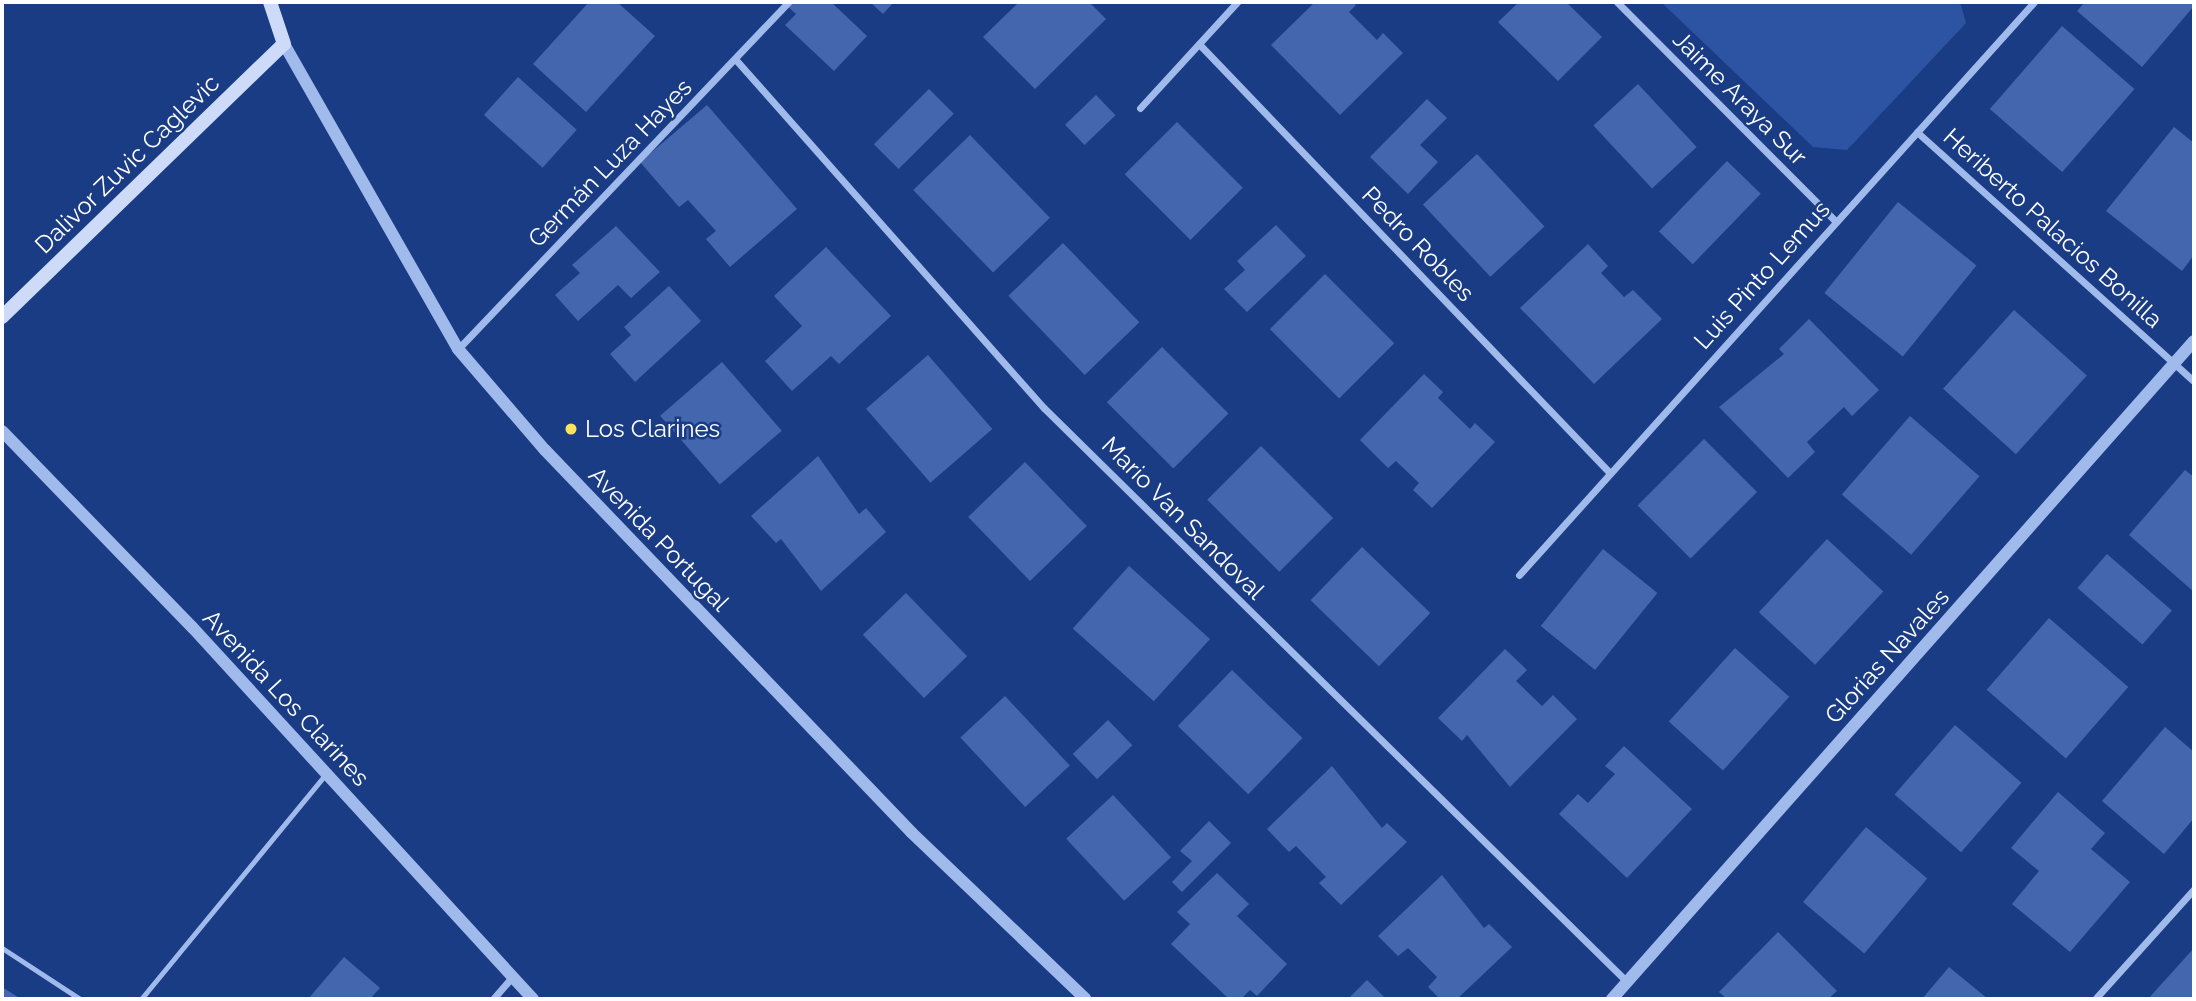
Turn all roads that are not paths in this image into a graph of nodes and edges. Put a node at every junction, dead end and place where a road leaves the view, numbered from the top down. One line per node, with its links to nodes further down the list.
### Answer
1 (270, 2): 6 (main road)
2 (788, 2): 8 (street, Germán Luza Hayes)
3 (1237, 2): 7 (street)
4 (1616, 2): 11 (street, Jaime Araya Sur)
5 (2034, 2): 10 (street, Luis Pinto Lemus)
6 (284, 44): 12 (main road, Dalivor Zuvic Caglevic); 14 (street, Avenida Portugal)
7 (1199, 44): 9 (street); 18 (street, Pedro Robles)
8 (736, 60): 14 (street, Germán Luza Hayes); 24 (street, Mario Van Sandoval)
9 (1140, 108)
10 (1917, 132): 11 (street, Luis Pinto Lemus); 15 (street, Heriberto Palacios Bonilla)
11 (1836, 222): 18 (street, Luis Pinto Lemus)
12 (2, 317)
13 (2194, 341): 15 (street, Glorias Navales)
14 (458, 349): 29 (street, Avenida Portugal)
15 (2175, 363): 16 (street, Heriberto Palacios Bonilla); 24 (street, Glorias Navales)
16 (2194, 381)
17 (2, 432): 20 (street, Avenida Los Clarines)
18 (1609, 472): 19 (street, Luis Pinto Lemus)
19 (1519, 575)
20 (327, 772): 23 (street, Avenida Los Clarines); 26 (lane)
21 (2194, 889): 31 (street)
22 (2, 948): 25 (lane)
23 (511, 978): 27 (street); 28 (street, Avenida Los Clarines)
24 (1627, 982): 30 (street, Glorias Navales)
25 (80, 999)
26 (141, 999)
27 (493, 999)
28 (533, 999)
29 (1086, 999)
30 (1612, 999)
31 (2095, 999)

